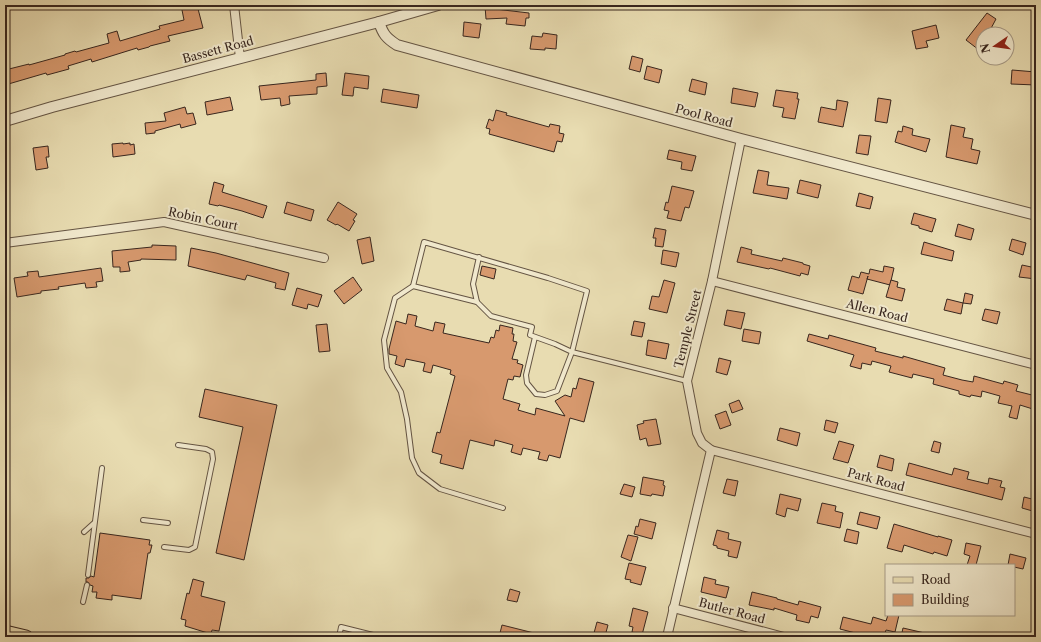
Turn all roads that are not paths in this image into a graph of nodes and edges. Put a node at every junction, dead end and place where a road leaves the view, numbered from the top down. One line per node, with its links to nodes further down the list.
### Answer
1 (234, 5): 4 (street)
2 (438, 5): 3 (street, Bassett Road)
3 (379, 22): 4 (street, Bassett Road); 6 (street, Pool Road)
4 (240, 58): 5 (street, Bassett Road)
5 (5, 121)
6 (741, 139): 7 (street, Pool Road); 11 (street, Temple Street)
7 (1036, 215)
8 (5, 243): 10 (street, Robin Court)
9 (479, 257): 12 (lane); 13 (lane); 15 (lane)
10 (324, 258)
11 (712, 281): 16 (street, Allen Road); 17 (street, Temple Street)
12 (413, 286): 13 (lane); 21 (lane)
13 (477, 302): 14 (lane)
14 (535, 337): 15 (lane); 15 (lane)
15 (572, 352): 17 (lane)
16 (1036, 365)
17 (688, 381): 19 (street, Temple Street)
18 (178, 445): 27 (lane)
19 (711, 450): 26 (street, Park Road); 31 (street)
20 (102, 468): 23 (lane)
21 (503, 508)
22 (143, 520): 24 (lane)
23 (95, 523): 25 (lane); 28 (lane)
24 (168, 523)
25 (84, 532)
26 (1036, 534)
27 (164, 547)
28 (88, 575)
29 (87, 585): 30 (lane)
30 (83, 602)
31 (673, 608): 36 (street); 37 (street, Butler Road)
32 (5, 632): 33 (main road)
33 (26, 637)
34 (339, 637): 35 (lane)
35 (381, 637)
36 (667, 637)
37 (784, 637)

